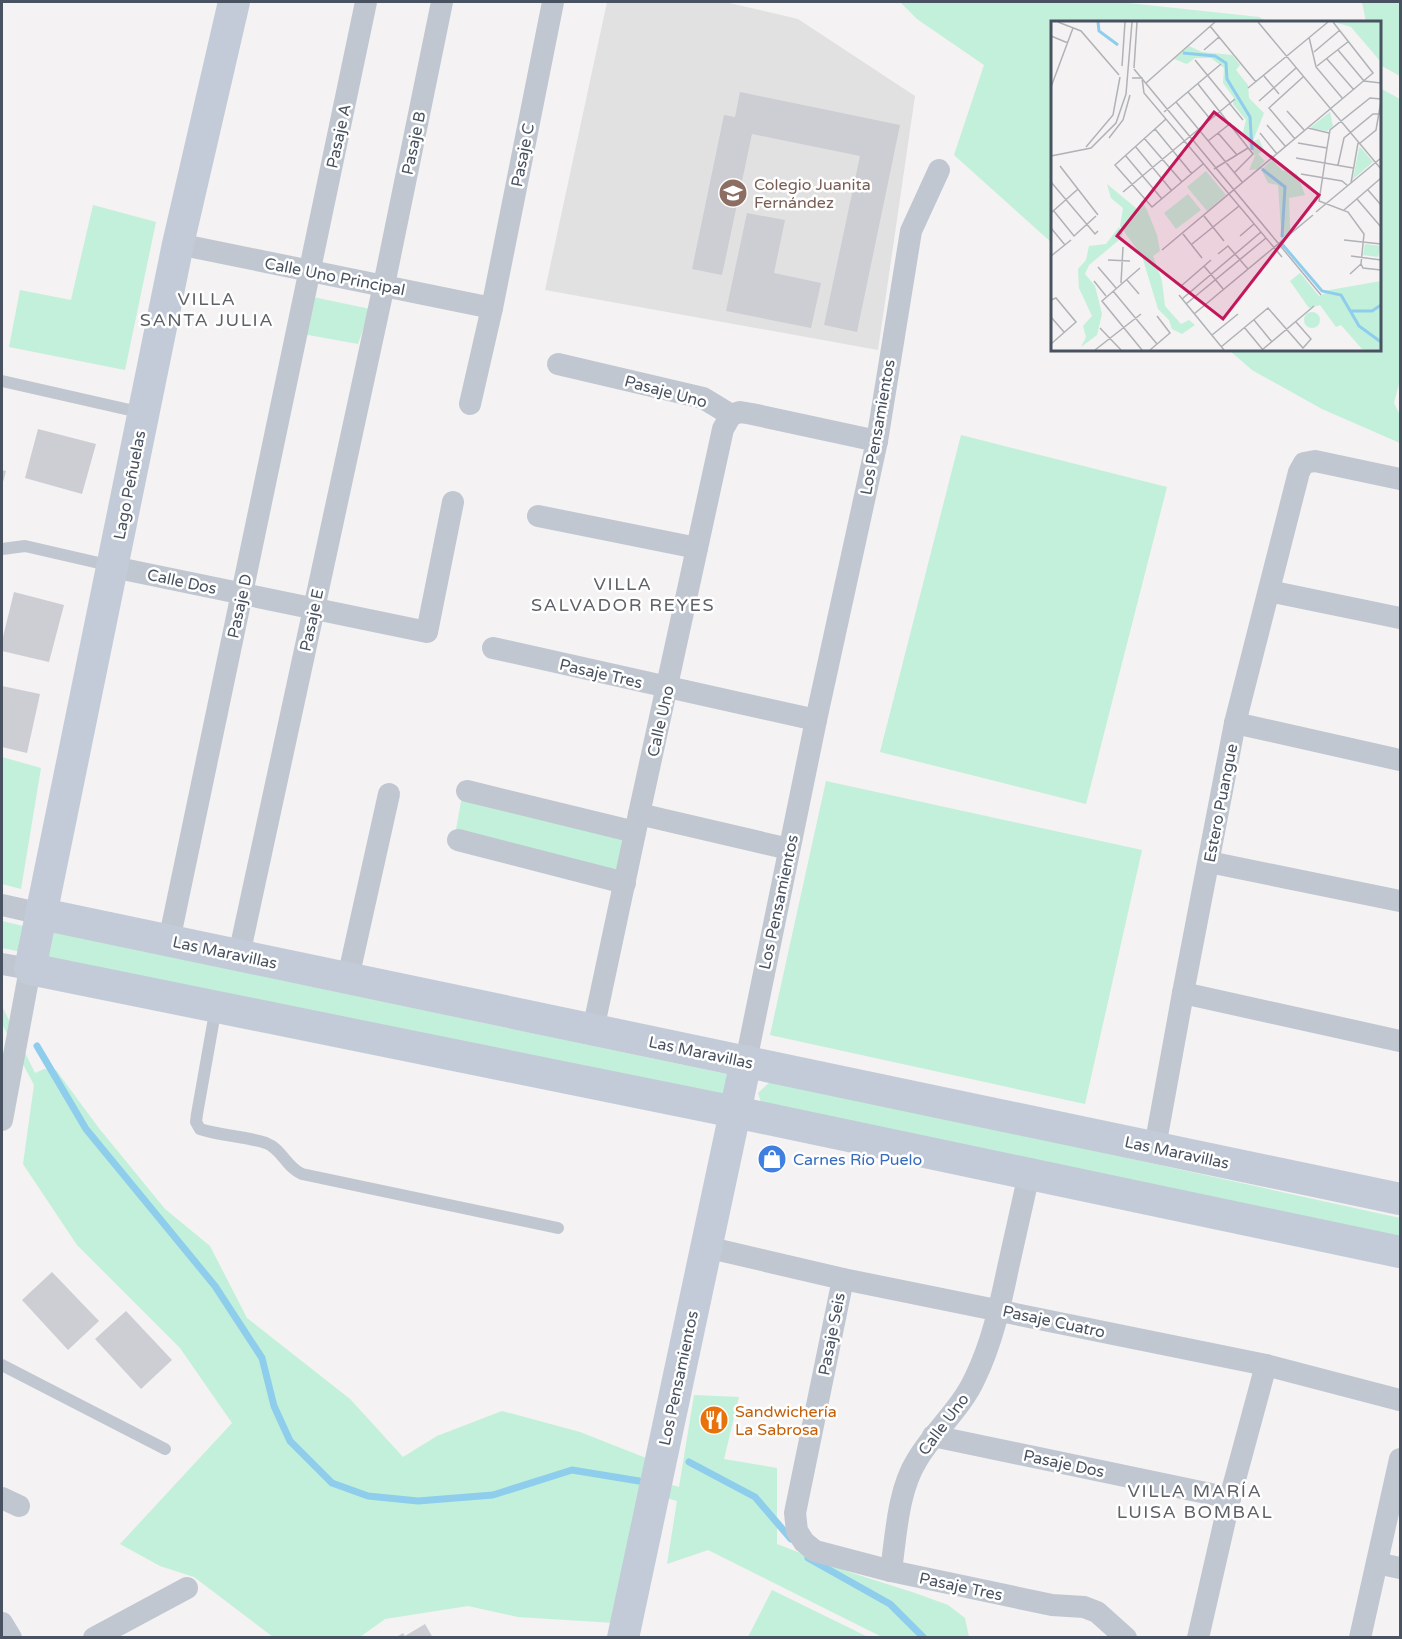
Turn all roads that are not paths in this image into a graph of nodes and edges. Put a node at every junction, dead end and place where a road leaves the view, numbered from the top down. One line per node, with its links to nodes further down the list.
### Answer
1 (234, 2): 6 (street, Lago Peñuelas)
2 (366, 2): 7 (street, Pasaje A)
3 (442, 2): 8 (street, Pasaje B)
4 (553, 2): 9 (street, Pasaje C)
5 (939, 170): 15 (street, Los Pensamientos)
6 (178, 244): 7 (street, Calle Uno Principal); 13 (street, Lago Peñuelas)
7 (310, 271): 8 (street, Calle Uno Principal); 23 (street, Pasaje D)
8 (384, 285): 9 (street, Calle Uno Principal); 24 (street, Pasaje E)
9 (492, 308): 12 (street, Pasaje C)
10 (558, 364): 14 (street, Pasaje Uno)
11 (2, 381): 13 (lane)
12 (470, 404)
13 (143, 413): 21 (street, Lago Peñuelas)
14 (731, 415): 15 (street, Pasaje Uno); 19 (street, Calle Uno)
15 (877, 441): 28 (street, Los Pensamientos)
16 (1401, 479): 22 (street, Estero Puangue)
17 (453, 502): 24 (street, Calle Dos)
18 (538, 516): 19 (street)
19 (697, 548): 27 (street, Calle Uno)
20 (2, 549): 21 (lane)
21 (113, 567): 23 (street, Calle Dos); 40 (street, Lago Peñuelas)
22 (1269, 591): 25 (street); 29 (street, Estero Puangue)
23 (242, 593): 24 (street, Calle Dos); 41 (street, Pasaje D)
24 (314, 609): 42 (street, Pasaje E)
25 (1401, 618)
26 (493, 648): 27 (street, Pasaje Tres)
27 (667, 688): 28 (street, Pasaje Tres); 33 (street, Calle Uno)
28 (816, 720): 35 (street, Los Pensamientos)
29 (1235, 723): 30 (street); 36 (street, Estero Puangue)
30 (1401, 760)
31 (467, 791): 33 (street)
32 (389, 794): 44 (street)
33 (637, 823): 35 (street); 37 (street, Calle Uno)
34 (459, 840): 37 (street)
35 (789, 849): 50 (street, Los Pensamientos)
36 (1209, 862): 38 (street); 45 (street, Estero Puangue)
37 (625, 883): 47 (street, Calle Uno)
38 (1401, 901)
39 (2, 905): 40 (street, Las Maravillas)
40 (42, 914): 41 (street, Las Maravillas); 43 (street, Lago Peñuelas)
41 (169, 940): 42 (street, Las Maravillas)
42 (239, 955): 44 (street, Las Maravillas)
43 (16, 966): 46 (street); 49 (street)
44 (348, 978): 47 (street, Las Maravillas)
45 (1183, 993): 48 (street); 53 (street, Estero Puangue)
46 (216, 1007): 51 (street); 56 (lane)
47 (593, 1030): 50 (street, Las Maravillas)
48 (1401, 1041)
49 (8, 1048): 52 (street)
50 (746, 1062): 51 (street, Los Pensamientos); 53 (street, Las Maravillas)
51 (735, 1112): 54 (street); 57 (street, Los Pensamientos)
52 (2, 1120)
53 (1155, 1147): 55 (street, Las Maravillas)
54 (1029, 1174): 58 (street); 60 (street, Calle Uno)
55 (1401, 1199)
56 (558, 1228)
57 (706, 1247): 59 (street, Pasaje Cuatro); 76 (street, Los Pensamientos)
58 (1401, 1252)
59 (843, 1279): 60 (street, Pasaje Cuatro); 68 (street, Pasaje Seis)
60 (999, 1310): 62 (street, Pasaje Cuatro); 64 (street, Calle Uno)
61 (2, 1365): 65 (lane)
62 (1266, 1365): 63 (street, Pasaje Cuatro); 67 (street)
63 (1401, 1400)
64 (933, 1436): 67 (street, Pasaje Dos); 71 (street, Calle Uno)
65 (165, 1449)
66 (1401, 1459): 69 (street)
67 (1230, 1498): 78 (street)
68 (797, 1531): 71 (street, Pasaje Tres)
69 (1377, 1563): 70 (street); 79 (street)
70 (1401, 1568)
71 (891, 1571): 77 (street, Pasaje Tres)
72 (187, 1588): 75 (street)
73 (2, 1623): 74 (street)
74 (11, 1638)
75 (94, 1638)
76 (622, 1638)
77 (1126, 1638)
78 (1198, 1638)
79 (1360, 1638)

